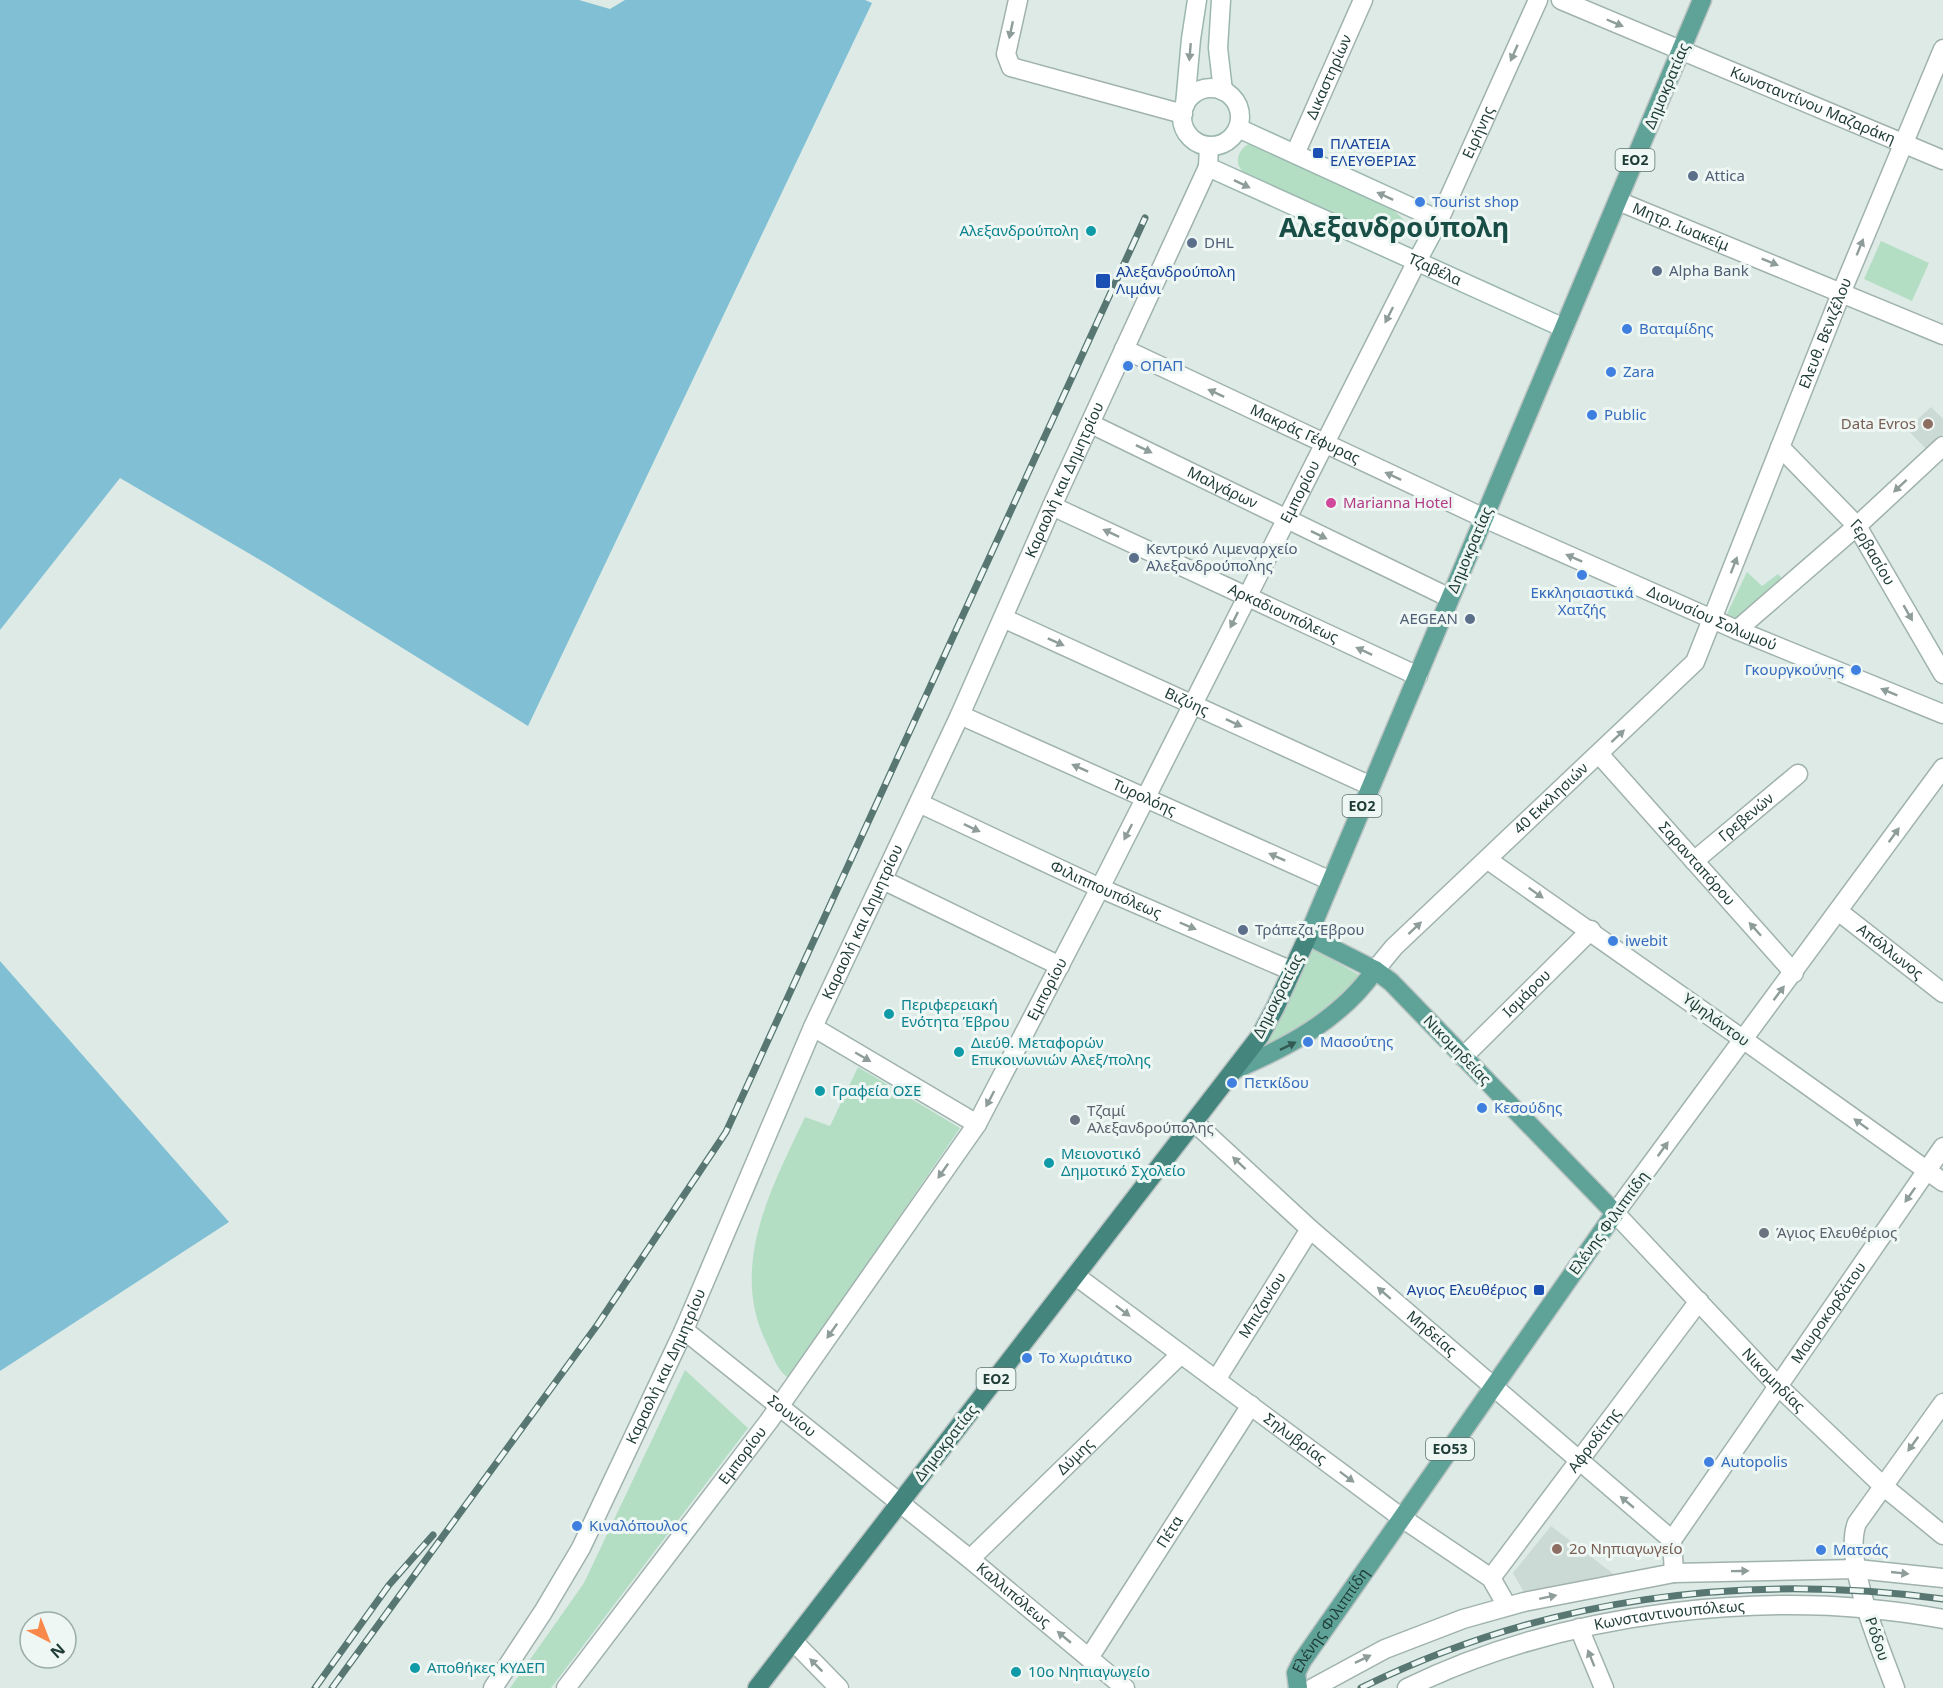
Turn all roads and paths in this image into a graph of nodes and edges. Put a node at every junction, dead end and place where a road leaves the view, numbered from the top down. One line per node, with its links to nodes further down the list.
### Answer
1 (1018, 0): 11 (street, one-way to 11)
2 (1197, 0): 11 (street, one-way to 11)
3 (1221, 0): 10 (street)
4 (1363, 0): 15 (street, Δικαστηρίων)
5 (1538, 0): 19 (street, Ειρήνης, one-way to 19)
6 (1561, 0): 9 (street, Κωνσταντίνου Μαζαράκη, one-way to 9)
7 (1702, 0): 9 (main road, Δημοκρατίας / ΕΟ2)
8 (1943, 49): 13 (street, Ελευθ. Βενιζέλου)
9 (1682, 51): 13 (street, Κωνσταντίνου Μαζαράκη); 18 (main road, Δημοκρατίας / ΕΟ2)
10 (1223, 91): 11 (street); 12 (street)
11 (1184, 109): 14 (street)
12 (1238, 128): 14 (street); 15 (street)
13 (1903, 144): 16 (street, Κωνσταντίνου Μαζαράκη); 21 (street, Ελευθ. Βενιζέλου, one-way to 13)
14 (1209, 146): 17 (street, Καραολή και Δημητρίου)
15 (1294, 154): 19 (street, one-way to 15)
16 (1943, 160)
17 (1208, 167): 20 (street, Τζαβέλα, one-way to 20); 24 (street, Καραολή και Δημητρίου)
18 (1618, 201): 21 (street, Μητρ. Ιωακείμ, one-way to 21); 22 (main road, Δημοκρατίας / ΕΟ2)
19 (1438, 220): 20 (street, Ειρήνης)
20 (1416, 263): 22 (street, Τζαβέλα); 26 (street, Εμπορίου, one-way to 26)
21 (1842, 291): 23 (street, Μητρ. Ιωακείμ); 28 (street, Ελευθ. Βενιζέλου)
22 (1564, 328): 31 (main road, Δημοκρατίας / ΕΟ2)
23 (1943, 335)
24 (1124, 349): 25 (street, Καραολή και Δημητρίου); 26 (street, Μακράς Γέφυρας, one-way to 24)
25 (1091, 424): 29 (street, Καραολή και Δημητρίου); 30 (street, Μαλγάρων, one-way to 30)
26 (1323, 443): 30 (street, Εμπορίου); 31 (street, Μακράς Γέφυρας, one-way to 26)
27 (1943, 446): 32 (street, one-way to 32)
28 (1780, 447): 32 (street, Γερβασίου); 36 (street, Ελευθ. Βενιζέλου, one-way to 28)
29 (1052, 506): 33 (street, Αρκαδιουπόλεως, one-way to 29); 35 (street, Καραολή και Δημητρίου)
30 (1285, 518): 33 (street, Εμπορίου); 34 (street, Μαλγάρων, one-way to 34)
31 (1484, 518): 34 (main road, Δημοκρατίας / ΕΟ2); 36 (street, Διονυσίου Σολωμού, one-way to 31)
32 (1857, 526): 37 (street); 38 (street, Γερβασίου, one-way to 38)
33 (1246, 596): 39 (street, Αρκαδιουπόλεως, one-way to 33); 40 (street, Εμπορίου, one-way to 40)
34 (1450, 598): 39 (main road, Δημοκρατίας / ΕΟ2)
35 (1003, 618): 40 (street, Βιζύης, one-way to 40); 41 (street, Καραολή και Δημητρίου)
36 (1713, 619): 37 (street, Διονυσίου Σολωμού); 43 (street, 40 Εκκλησιών, one-way to 36)
37 (1737, 630): 42 (street, Διονυσίου Σολωμού, one-way to 37)
38 (1943, 674)
39 (1418, 675): 46 (main road, Δημοκρατίας / ΕΟ2)
40 (1193, 704): 46 (street, Βιζύης, one-way to 46); 47 (street, Εμπορίου)
41 (960, 714): 47 (street, Τυρολόης, one-way to 41); 48 (street, Καραολή και Δημητρίου)
42 (1943, 714)
43 (1599, 754): 49 (street, 40 Εκκλησιών); 50 (street, Σαρανταπόρου)
44 (1943, 768): 54 (street, Ελένης Φιλιππίδη, one-way to 44)
45 (1798, 774): 50 (street, Γρεβενών)
46 (1371, 786): 52 (main road, Δημοκρατίας / ΕΟ2)
47 (1145, 798): 52 (street, Τυρολόης, one-way to 47); 53 (street, Εμπορίου, one-way to 53)
48 (919, 802): 51 (street, Καραολή και Δημητρίου); 53 (street, Φιλιππουπόλεως, one-way to 53)
49 (1488, 860): 55 (street, Υψηλάντου, one-way to 55); 58 (street, 40 Εκκλησιών, one-way to 49)
50 (1694, 861): 60 (street, Σαρανταπόρου, one-way to 50)
51 (883, 879): 57 (street); 62 (street, Καραολή και Δημητρίου)
52 (1331, 880): 56 (main road, Δημοκρατίας / ΕΟ2)
53 (1100, 888): 57 (street, Εμπορίου); 59 (street, Φιλιππουπόλεως, one-way to 59)
54 (1838, 911): 60 (street, Ελένης Φιλιππίδη); 61 (street, Απόλλωνος)
55 (1591, 930): 63 (street, Υψηλάντου); 64 (street, Ισμάρου)
56 (1308, 936): 58 (main road, Νικομηδείας); 59 (highway, Δημοκρατίας / ΕΟ2)
57 (1059, 966): 67 (street, Εμπορίου, one-way to 67)
58 (1375, 970): 64 (main road, Νικομηδείας); 65 (main road, one-way to 58)
59 (1292, 971): 65 (highway, Δημοκρατίας / ΕΟ2)
60 (1794, 973): 63 (street, Ελένης Φιλιππίδη, one-way to 60)
61 (1943, 993)
62 (813, 1027): 67 (street, one-way to 67); 75 (street, Καραολή και Δημητρίου)
63 (1744, 1040): 69 (street, Υψηλάντου, one-way to 63); 71 (street, Ελένης Φιλιππίδη, one-way to 63)
64 (1463, 1057): 71 (main road, Νικομηδείας)
65 (1234, 1070): 66 (highway, Δημοκρατίας / ΕΟ2)
66 (1194, 1122): 72 (street, Μηδείας, one-way to 66); 73 (highway, Δημοκρατίας / ΕΟ2)
67 (977, 1124): 82 (street, Εμπορίου, one-way to 82)
68 (1943, 1147): 69 (street, Μαυροκορδάτου)
69 (1927, 1170): 70 (street, Υψηλάντου); 78 (street, Μαυροκορδάτου, one-way to 78)
70 (1943, 1182)
71 (1615, 1214): 74 (street, Νικομηδίας); 79 (main road, Ελένης Φιλιππίδη / ΕΟ53)
72 (1310, 1229): 77 (street, Μπιζανίου); 79 (street, Μηδείας, one-way to 72)
73 (1076, 1276): 76 (street, Σηλυβρίας, one-way to 76); 85 (highway, Δημοκρατίας / ΕΟ2)
74 (1699, 1301): 78 (street, Νικομηδίας); 83 (street, Αφροδίτης)
75 (684, 1330): 82 (street, Σουνίου); 100 (street, Καραολή και Δημητρίου)
76 (1181, 1354): 77 (street, Σηλυβρίας); 89 (street, Δύμης)
77 (1216, 1380): 81 (street, Σηλυβρίας)
78 (1777, 1385): 84 (street, Νικομηδίας); 88 (street, Μαυροκορδάτου)
79 (1492, 1387): 83 (street, Μηδείας); 86 (main road, Ελένης Φιλιππίδη / ΕΟ53)
80 (1943, 1403): 84 (street, Ρόδου, one-way to 84)
81 (1251, 1405): 86 (street, Σηλυβρίας, one-way to 86); 99 (street, Πέτα)
82 (779, 1407): 85 (street, Σουνίου); 101 (street, Εμπορίου)
83 (1579, 1462): 88 (street, Μηδείας, one-way to 83); 92 (street, Αφροδίτης)
84 (1883, 1486): 87 (street, Νικομηδίας); 90 (street, Ρόδου)
85 (900, 1503): 89 (street, Καλλιπόλεως); 98 (highway, Δημοκρατίας / ΕΟ2)
86 (1402, 1518): 92 (street, Σηλυβρίας); 105 (main road, Ελένης Φιλιππίδη / ΕΟ53)
87 (1943, 1535)
88 (1672, 1540): 91 (street)
89 (970, 1559): 99 (street, Καλλιπόλεως, one-way to 89)
90 (1857, 1569): 91 (street, one-way to 90); 93 (street, one-way to 93); 95 (street, Ρόδου)
91 (1674, 1573): 94 (street, one-way to 91)
92 (1491, 1578): 94 (street, Σηλυβρίας)
93 (1943, 1578)
94 (1507, 1606): 106 (street, one-way to 94)
95 (1867, 1610): 96 (street, Κωνσταντινουπόλεως); 97 (street, Κωνσταντινουπόλεως); 109 (street, Ρόδου)
96 (1943, 1619)
97 (1579, 1628): 107 (street, Κωνσταντινουπόλεως); 108 (street, one-way to 97)
98 (793, 1641): 102 (highway, Δημοκρατίας / ΕΟ2); 103 (street, one-way to 98)
99 (1089, 1658): 104 (street, Καλλιπόλεως)
100 (493, 1688)
101 (566, 1688)
102 (757, 1688)
103 (839, 1688)
104 (1125, 1688)
105 (1298, 1688)
106 (1313, 1688)
107 (1407, 1688)
108 (1604, 1688)
109 (1895, 1688)

